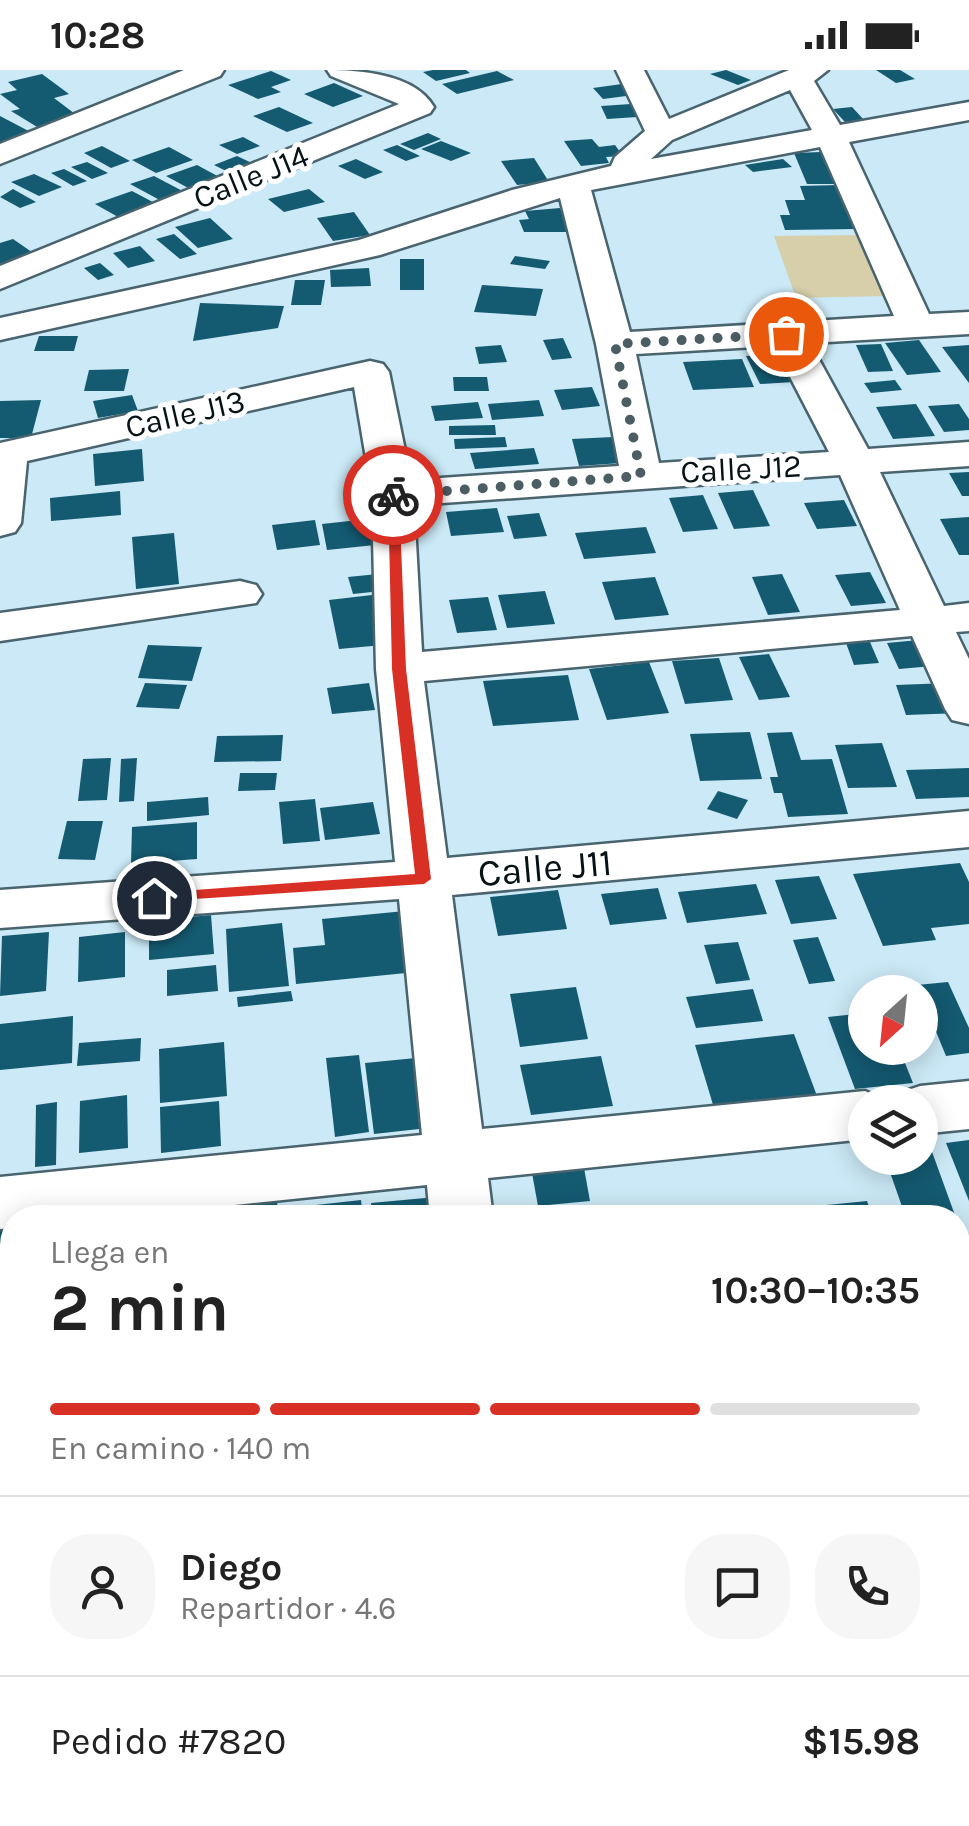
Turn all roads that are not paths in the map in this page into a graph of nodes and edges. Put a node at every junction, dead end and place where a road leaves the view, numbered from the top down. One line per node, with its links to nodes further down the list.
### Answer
1 (210, 70): 8 (street)
2 (341, 70): 11 (street, Calle J14)
3 (630, 70): 6 (street)
4 (805, 74): 6 (street); 7 (street)
5 (969, 112): 7 (street)
6 (661, 133): 9 (street)
7 (830, 135): 9 (street); 13 (street)
8 (0, 156)
9 (612, 176): 10 (street)
10 (573, 184): 14 (street); 16 (street)
11 (0, 278)
12 (969, 322): 13 (street)
13 (916, 326): 15 (street)
14 (0, 329)
15 (786, 334): 16 (street); 19 (street)
16 (615, 344): 20 (street)
17 (4, 454): 21 (street, Calle J13); 22 (street)
18 (969, 454): 19 (street, Calle J12)
19 (856, 462): 20 (street, Calle J12); 24 (street)
20 (641, 476): 21 (street, Calle J12)
21 (393, 494): 26 (street)
22 (0, 523)
23 (240, 594): 25 (street)
24 (948, 618): 26 (street); 27 (street)
25 (0, 627)
26 (399, 669): 29 (street)
27 (969, 709)
28 (969, 829): 29 (street, Calle J11)
29 (424, 879): 30 (street, Calle J11); 34 (street)
30 (0, 910)
31 (969, 1105): 32 (street)
32 (938, 1108)
33 (848, 1117): 34 (street)
34 (453, 1154): 35 (street); 36 (street)
35 (0, 1203)
36 (460, 1205)

